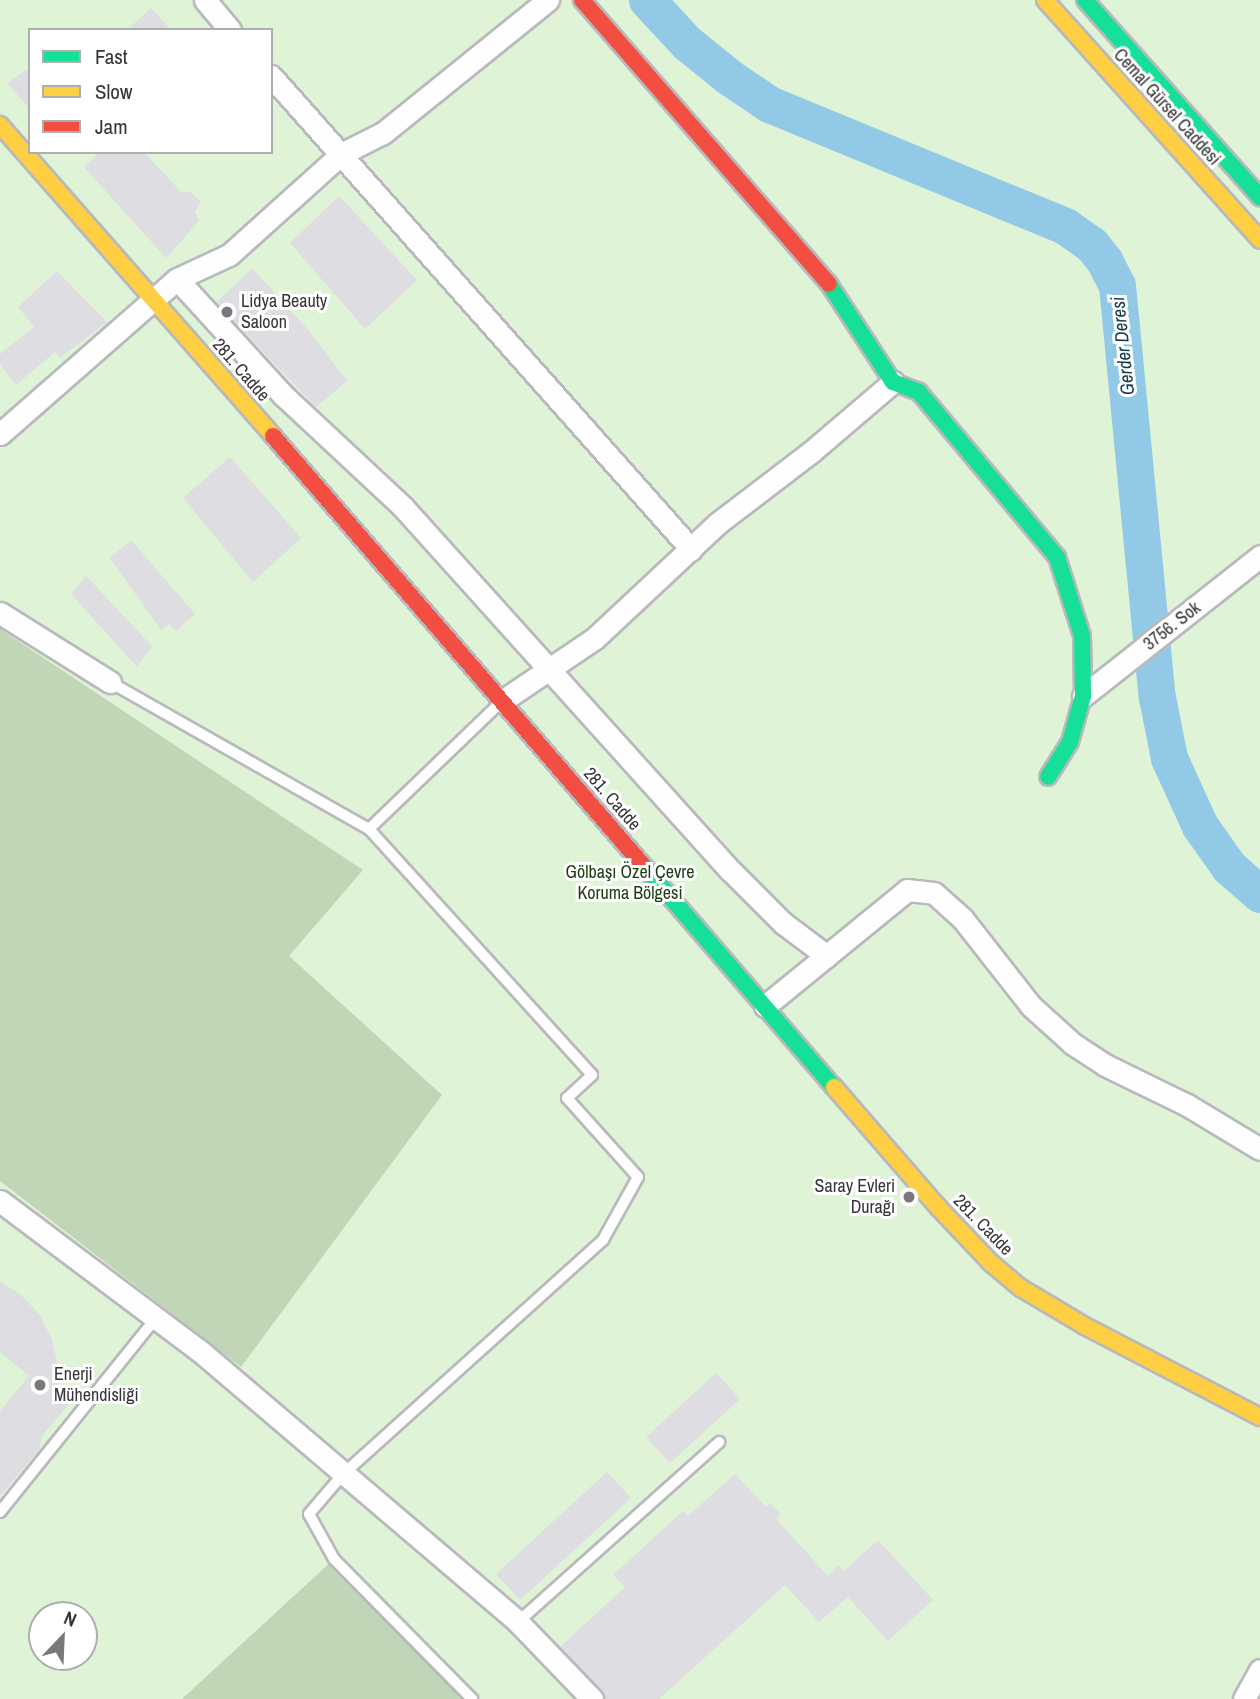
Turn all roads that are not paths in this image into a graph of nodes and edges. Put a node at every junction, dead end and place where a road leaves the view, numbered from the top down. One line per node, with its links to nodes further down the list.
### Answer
1 (205, 0): 6 (street)
2 (548, 0): 9 (street)
3 (582, 0): 14 (street)
4 (1045, 0): 11 (street, Cemal Gürsel Caddesi)
5 (1085, 0): 10 (street, Cemal Gürsel Caddesi)
6 (228, 28)
7 (273, 78): 9 (street)
8 (0, 125): 13 (street, 281. Cadde)
9 (341, 154): 12 (street); 16 (street)
10 (1260, 197)
11 (1260, 240)
12 (177, 279): 13 (street); 19 (street)
13 (154, 298): 15 (street); 22 (street, 281. Cadde)
14 (893, 382): 16 (street); 21 (street)
15 (0, 434)
16 (691, 549): 19 (street)
17 (1260, 556): 21 (street, 3756. Sok)
18 (0, 613): 20 (street)
19 (547, 670): 22 (street); 25 (street)
20 (110, 682): 24 (lane)
21 (1083, 696): 23 (street)
22 (502, 701): 24 (lane); 26 (street, 281. Cadde)
23 (1048, 776)
24 (369, 829): 32 (lane)
25 (827, 956): 26 (street); 27 (street)
26 (765, 1006): 30 (street, 281. Cadde)
27 (1260, 1149)
28 (0, 1201): 29 (street)
29 (156, 1318): 32 (street); 33 (lane)
30 (1260, 1417)
31 (719, 1442): 34 (lane)
32 (344, 1473): 34 (street); 36 (lane)
33 (0, 1511)
34 (519, 1622): 37 (street)
35 (1260, 1670): 38 (street)
36 (472, 1699)
37 (592, 1699)
38 (1244, 1699)

